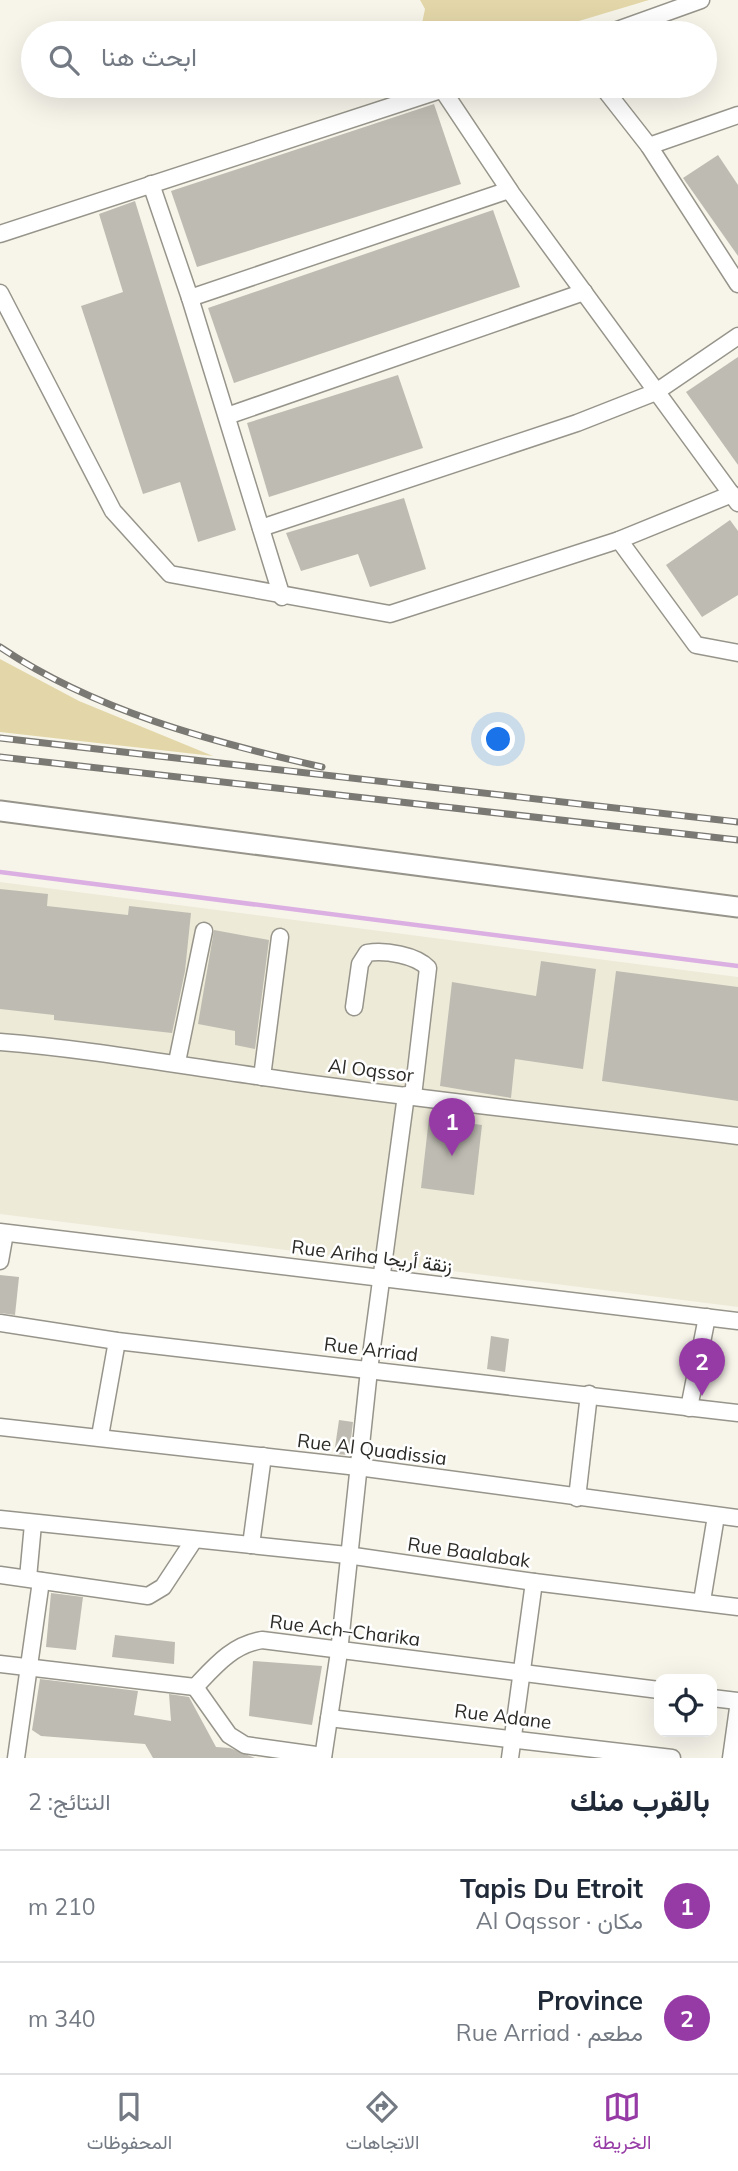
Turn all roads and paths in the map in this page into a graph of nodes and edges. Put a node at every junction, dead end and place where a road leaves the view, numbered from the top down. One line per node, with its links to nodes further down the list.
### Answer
1 (701, 0): 2 (street)
2 (642, 21)
3 (413, 98): 8 (street)
4 (454, 98): 9 (street)
5 (611, 98): 7 (street)
6 (738, 115): 7 (street)
7 (649, 146): 11 (street)
8 (150, 184): 10 (street); 14 (street)
9 (509, 190): 12 (street); 14 (street)
10 (0, 234)
11 (738, 284)
12 (583, 292): 16 (street); 17 (street)
13 (0, 293): 21 (street)
14 (190, 298): 17 (street)
15 (738, 336): 16 (street)
16 (656, 392): 18 (street); 19 (street)
17 (227, 416): 19 (street)
18 (735, 498): 20 (street)
19 (261, 528): 21 (street)
20 (619, 540): 21 (street); 22 (street)
21 (282, 597)
22 (738, 653)
23 (0, 811): 24 (main road)
24 (738, 907)
25 (204, 931): 29 (street)
26 (280, 937): 30 (street)
27 (354, 1007): 31 (street)
28 (0, 1042): 29 (street, Al Oqssor)
29 (177, 1062): 30 (street, Al Oqssor)
30 (262, 1077): 31 (street, Al Oqssor)
31 (409, 1096): 32 (street, Al Oqssor); 35 (street)
32 (738, 1136)
33 (3, 1233): 34 (street); 35 (street, Rue Ariha زنقة أريحا)
34 (0, 1261)
35 (380, 1278): 36 (street, Rue Ariha زنقة أريحا); 40 (street)
36 (708, 1317): 37 (street, Rue Ariha زنقة أريحا); 42 (street)
37 (738, 1321)
38 (0, 1324): 39 (street, Rue Arriad)
39 (117, 1341): 40 (street, Rue Arriad); 45 (street)
40 (369, 1370): 41 (street, Rue Arriad); 47 (street)
41 (589, 1394): 42 (street, Rue Arriad); 48 (street)
42 (689, 1408): 43 (street, Rue Arriad)
43 (738, 1413)
44 (0, 1427): 45 (street, Rue Al Quadissia)
45 (100, 1436): 46 (street, Rue Al Quadissia)
46 (262, 1456): 47 (street, Rue Al Quadissia); 54 (street)
47 (358, 1467): 48 (street, Rue Al Quadissia); 55 (street)
48 (577, 1498): 49 (street, Rue Al Quadissia)
49 (716, 1516): 50 (street, Rue Al Quadissia); 59 (street)
50 (738, 1518)
51 (0, 1519): 52 (street, Rue Baalabak)
52 (33, 1524): 53 (street, Rue Baalabak); 57 (street)
53 (194, 1540): 54 (street, Rue Baalabak); 57 (street)
54 (251, 1545): 55 (street, Rue Baalabak)
55 (347, 1555): 58 (street, Rue Baalabak); 61 (street)
56 (0, 1575): 57 (street)
57 (35, 1580): 63 (street)
58 (534, 1582): 59 (street, Rue Baalabak); 64 (street)
59 (702, 1601): 60 (street, Rue Baalabak)
60 (738, 1606)
61 (339, 1652): 64 (street, Rue Ach–Charika); 65 (street, Rue Ach–Charika); 70 (street)
62 (0, 1664): 63 (street)
63 (28, 1667): 65 (street); 73 (street)
64 (522, 1671): 66 (street, Rue Ach–Charika); 71 (street)
65 (195, 1686): 72 (street)
66 (654, 1689)
67 (717, 1699): 68 (street)
68 (738, 1701)
69 (738, 1708): 76 (street)
70 (329, 1718): 71 (street, Rue Adane); 72 (street)
71 (513, 1738): 74 (street); 75 (street, Rue Adane)
72 (323, 1757)
73 (16, 1758)
74 (510, 1758)
75 (672, 1758)
76 (731, 1758)

